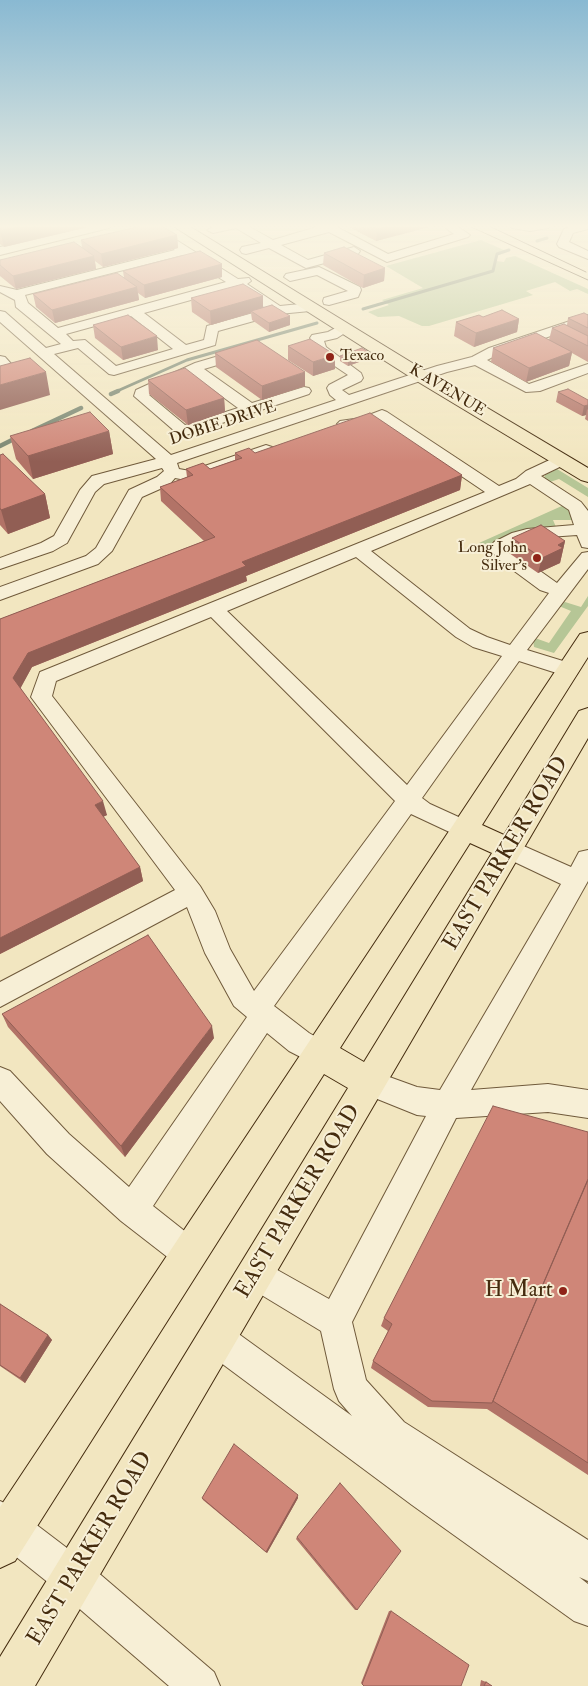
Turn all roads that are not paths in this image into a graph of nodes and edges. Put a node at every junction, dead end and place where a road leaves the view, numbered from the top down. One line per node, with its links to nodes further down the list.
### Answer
1 (22, 305): 13 (street)
2 (160, 305): 9 (street)
3 (270, 305): 7 (street)
4 (302, 305): 7 (street)
5 (322, 305): 12 (main road, K AVENUE)
6 (329, 305): 8 (main road, K AVENUE)
7 (278, 310): 17 (street)
8 (343, 310)
9 (134, 312): 13 (street); 17 (street)
10 (0, 315): 18 (street, DOBIE DRIVE)
11 (588, 319): 14 (street)
12 (344, 328): 23 (main road, K AVENUE); 27 (street)
13 (56, 333): 15 (street)
14 (532, 338): 16 (street); 21 (street)
15 (71, 346): 17 (street); 18 (street)
16 (548, 347)
17 (184, 350)
18 (43, 353): 37 (street, DOBIE DRIVE)
19 (238, 354): 25 (street)
20 (0, 360): 28 (street)
21 (477, 360): 24 (street); 26 (street)
22 (572, 360): 24 (street)
23 (423, 367): 26 (main road, K AVENUE); 30 (street, DOBIE DRIVE); 43 (main road, K AVENUE)
24 (588, 368)
25 (194, 369): 34 (street); 36 (street)
26 (442, 369): 29 (main road, K AVENUE)
27 (367, 374): 30 (street); 33 (street)
28 (0, 376)
29 (458, 378)
30 (396, 384): 33 (street, DOBIE DRIVE)
31 (474, 388): 42 (main road, K AVENUE)
32 (304, 391): 35 (street)
33 (352, 400): 38 (street); 39 (street, DOBIE DRIVE)
34 (150, 404): 36 (street); 37 (street)
35 (264, 404): 36 (street); 39 (street)
36 (250, 409)
37 (115, 416): 44 (street, DOBIE DRIVE)
38 (382, 416): 40 (street); 47 (street)
39 (288, 421): 44 (street, DOBIE DRIVE)
40 (330, 428)
41 (284, 444): 44 (street)
42 (588, 457)
43 (562, 460): 45 (street); 46 (main road, K AVENUE)
44 (170, 467): 51 (street); 53 (street)
45 (529, 476): 47 (street); 48 (street)
46 (588, 476)
47 (498, 493): 49 (street)
48 (587, 536): 52 (street)
49 (358, 550): 54 (street); 56 (street)
50 (588, 558): 52 (street)
51 (0, 564)
52 (560, 591): 56 (street)
53 (0, 594)
54 (214, 609): 59 (street); 63 (street)
55 (588, 639): 57 (main road)
56 (516, 652): 57 (street); 59 (street)
57 (578, 673): 60 (main road)
58 (588, 717): 61 (main road, EAST PARKER ROAD)
59 (408, 800): 60 (street); 65 (street)
60 (466, 830): 61 (main road); 66 (main road)
61 (510, 849): 62 (street); 68 (main road, EAST PARKER ROAD)
62 (582, 870): 70 (street)
63 (191, 894): 64 (street); 65 (street)
64 (0, 995)
65 (260, 1011): 66 (street); 71 (street)
66 (320, 1054): 68 (main road); 72 (main road)
67 (0, 1080): 71 (street)
68 (370, 1083): 70 (street); 73 (main road, EAST PARKER ROAD)
69 (588, 1104): 70 (street)
70 (447, 1105): 74 (street)
71 (132, 1210): 72 (street)
72 (190, 1255): 76 (main road)
73 (256, 1274): 74 (street); 75 (main road, EAST PARKER ROAD)
74 (335, 1321): 77 (street)
75 (217, 1339): 78 (main road, EAST PARKER ROAD); 79 (street)
76 (4, 1532): 78 (street)
77 (588, 1562)
78 (74, 1578): 80 (main road, EAST PARKER ROAD); 81 (street)
79 (588, 1607)
80 (9, 1686)
81 (200, 1686)

